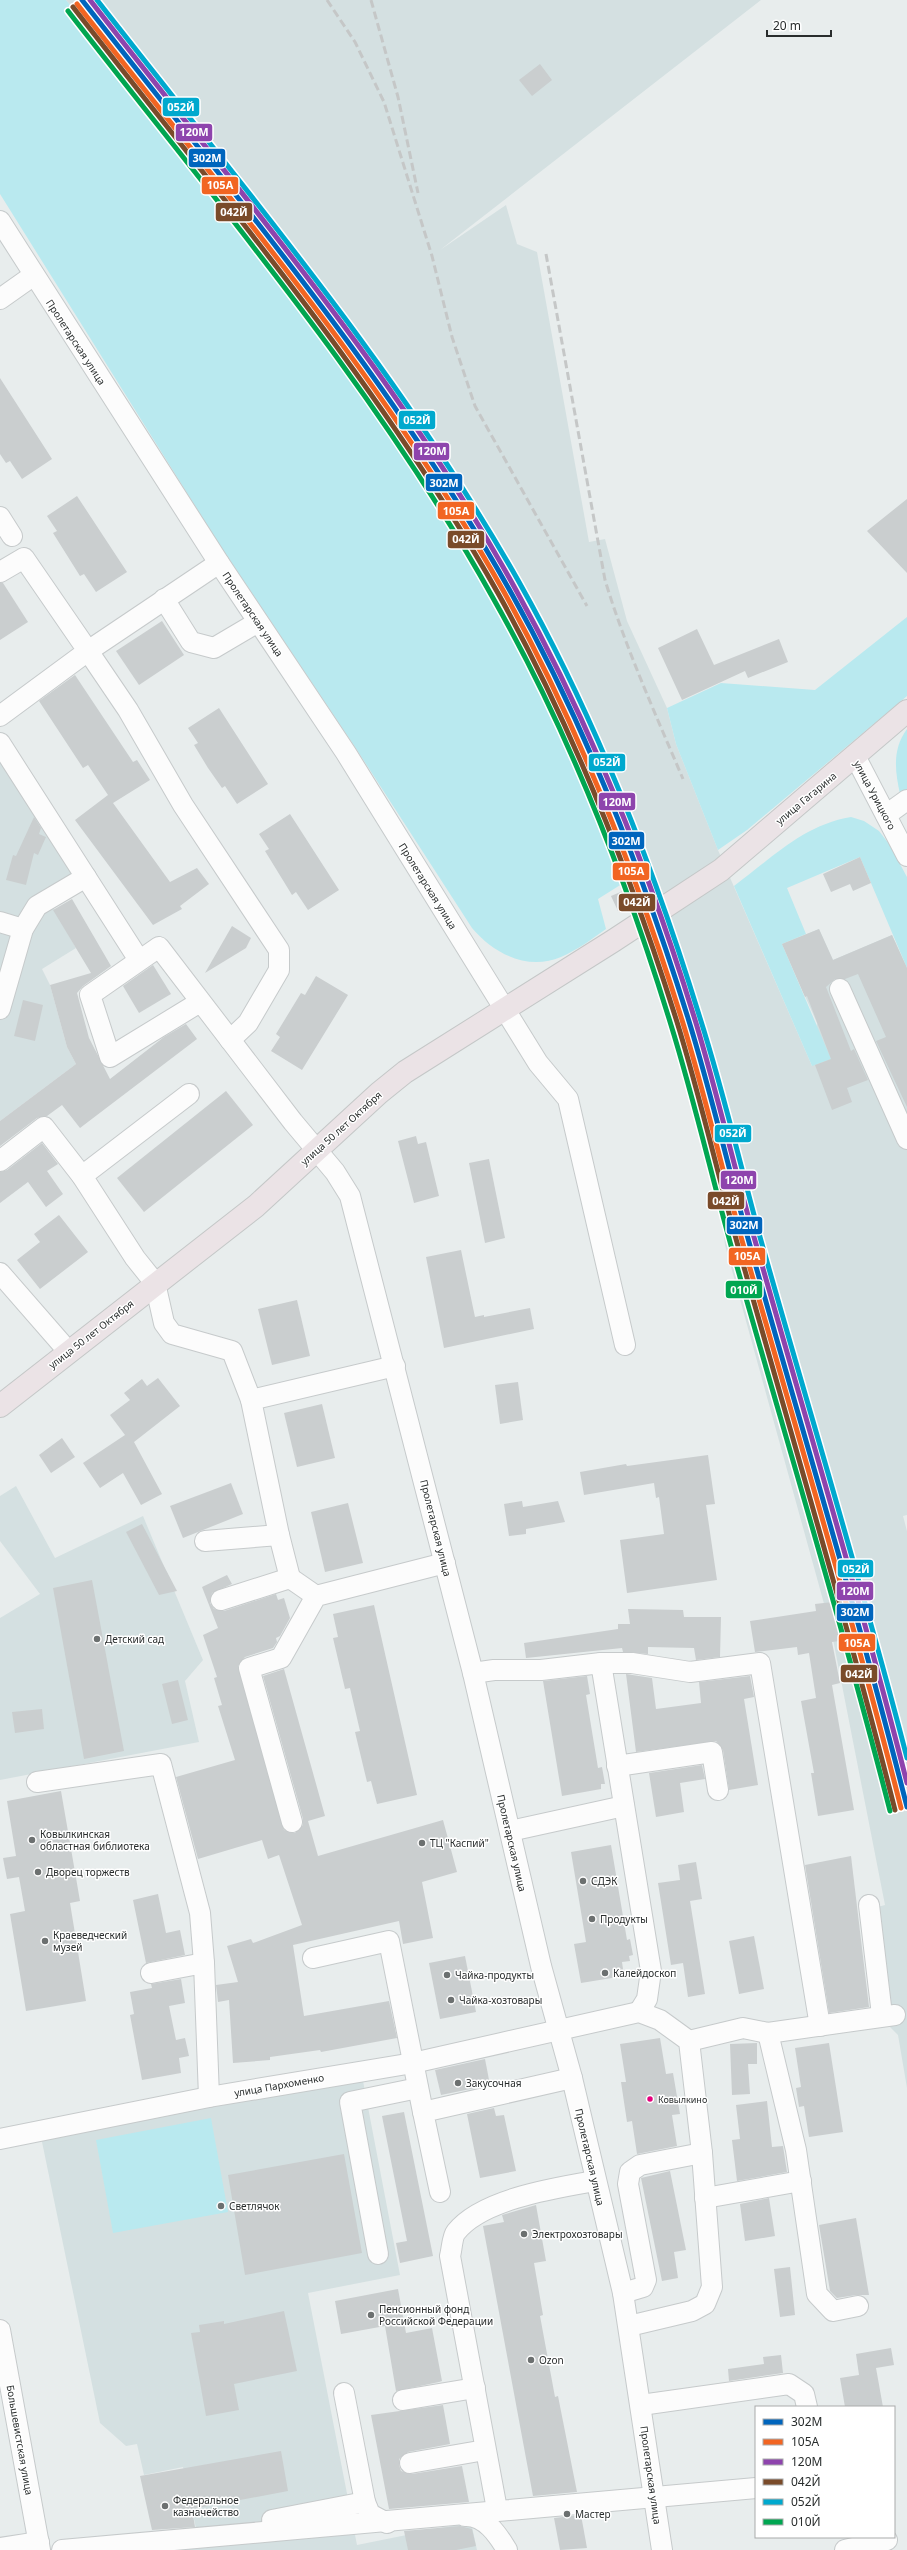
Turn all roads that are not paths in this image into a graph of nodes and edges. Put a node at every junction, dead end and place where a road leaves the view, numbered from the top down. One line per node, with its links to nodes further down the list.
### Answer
1 (0, 221): 2 (street, Пролетарская улица)
2 (34, 274): 3 (street); 6 (street, Пролетарская улица)
3 (0, 299)
4 (0, 517): 5 (street)
5 (12, 536)
6 (219, 563): 8 (street); 9 (street, Пролетарская улица)
7 (0, 572): 10 (street)
8 (164, 599): 9 (street); 10 (street)
9 (258, 622): 25 (street, Пролетарская улица)
10 (88, 651): 12 (street); 27 (street)
11 (907, 711): 14 (main road, улица Гагарина)
12 (0, 716)
13 (0, 743): 18 (street)
14 (855, 756): 16 (street, улица Урицкого); 19 (main road, улица Гагарина)
15 (907, 800): 16 (street)
16 (886, 815): 17 (street, улица Урицкого)
17 (907, 856)
18 (86, 877): 21 (street); 22 (street)
19 (704, 881): 25 (main road, улица 50 лет Октября)
20 (0, 922): 21 (street)
21 (23, 929): 26 (street)
22 (139, 960): 24 (street, Пролетарская улица); 24 (street)
23 (840, 990): 29 (street)
24 (200, 1002): 27 (street, Пролетарская улица)
25 (504, 1008): 30 (main road, улица 50 лет Октября); 35 (street, Пролетарская улица)
26 (0, 1009)
27 (230, 1040): 30 (street, Пролетарская улица)
28 (189, 1094): 32 (street)
29 (907, 1139)
30 (316, 1150): 34 (main road, улица 50 лет Октября); 37 (street, Пролетарская улица)
31 (0, 1161): 32 (street)
32 (82, 1176): 34 (street)
33 (0, 1273): 36 (street)
34 (156, 1283): 36 (main road, улица 50 лет Октября); 38 (street)
35 (624, 1345)
36 (68, 1351): 39 (main road, улица 50 лет Октября)
37 (395, 1366): 38 (street); 42 (street, Пролетарская улица)
38 (251, 1400): 40 (street)
39 (0, 1406)
40 (279, 1535): 41 (street); 43 (street)
41 (205, 1541)
42 (445, 1563): 44 (street); 47 (street, Пролетарская улица)
43 (290, 1578): 44 (street); 45 (street)
44 (316, 1596): 52 (street)
45 (221, 1600)
46 (600, 1663): 47 (street); 48 (street); 59 (street)
47 (473, 1673): 53 (street, Пролетарская улица)
48 (617, 1766): 50 (street); 51 (street)
49 (37, 1782): 56 (street)
50 (718, 1790)
51 (624, 1806): 53 (street); 58 (street)
52 (292, 1822)
53 (510, 1831): 60 (street, Пролетарская улица)
54 (869, 1905): 59 (street)
55 (313, 1958): 63 (street)
56 (204, 1963): 57 (street); 66 (street)
57 (151, 1973)
58 (639, 2012): 60 (street, улица Пархоменко); 62 (street)
59 (820, 2026): 61 (street)
60 (558, 2030): 63 (street, улица Пархоменко); 64 (street, Пролетарская улица)
61 (768, 2033): 62 (street); 71 (street)
62 (689, 2041): 69 (street)
63 (413, 2063): 65 (street); 66 (street, улица Пархоменко)
64 (572, 2078): 67 (street); 70 (street, Пролетарская улица)
65 (418, 2088): 67 (street); 74 (street)
66 (209, 2097): 68 (street, улица Пархоменко)
67 (423, 2112): 72 (street)
68 (0, 2139)
69 (702, 2153): 73 (street); 75 (street)
70 (595, 2181): 75 (street, Пролетарская улица); 79 (street)
71 (801, 2181): 73 (street); 76 (street)
72 (440, 2192)
73 (705, 2198): 77 (street)
74 (378, 2254)
75 (623, 2293): 77 (street, Пролетарская улица)
76 (858, 2306)
77 (628, 2326): 82 (street, Пролетарская улица)
78 (0, 2330): 93 (street, Большевистская улица)
79 (475, 2388): 81 (street); 84 (street)
80 (344, 2393): 88 (street)
81 (403, 2400)
82 (641, 2405): 83 (street); 87 (street, Пролетарская улица)
83 (807, 2406)
84 (485, 2450): 85 (street); 89 (street)
85 (410, 2463)
86 (755, 2488): 87 (street)
87 (655, 2497): 90 (street); 97 (street, Пролетарская улица)
88 (365, 2502): 90 (street); 91 (street)
89 (496, 2504)
90 (381, 2522): 95 (street); 96 (street)
91 (211, 2532)
92 (888, 2540): 98 (street)
93 (39, 2546): 94 (street)
94 (0, 2548)
95 (62, 2550)
96 (507, 2550)
97 (662, 2550)
98 (845, 2550)

